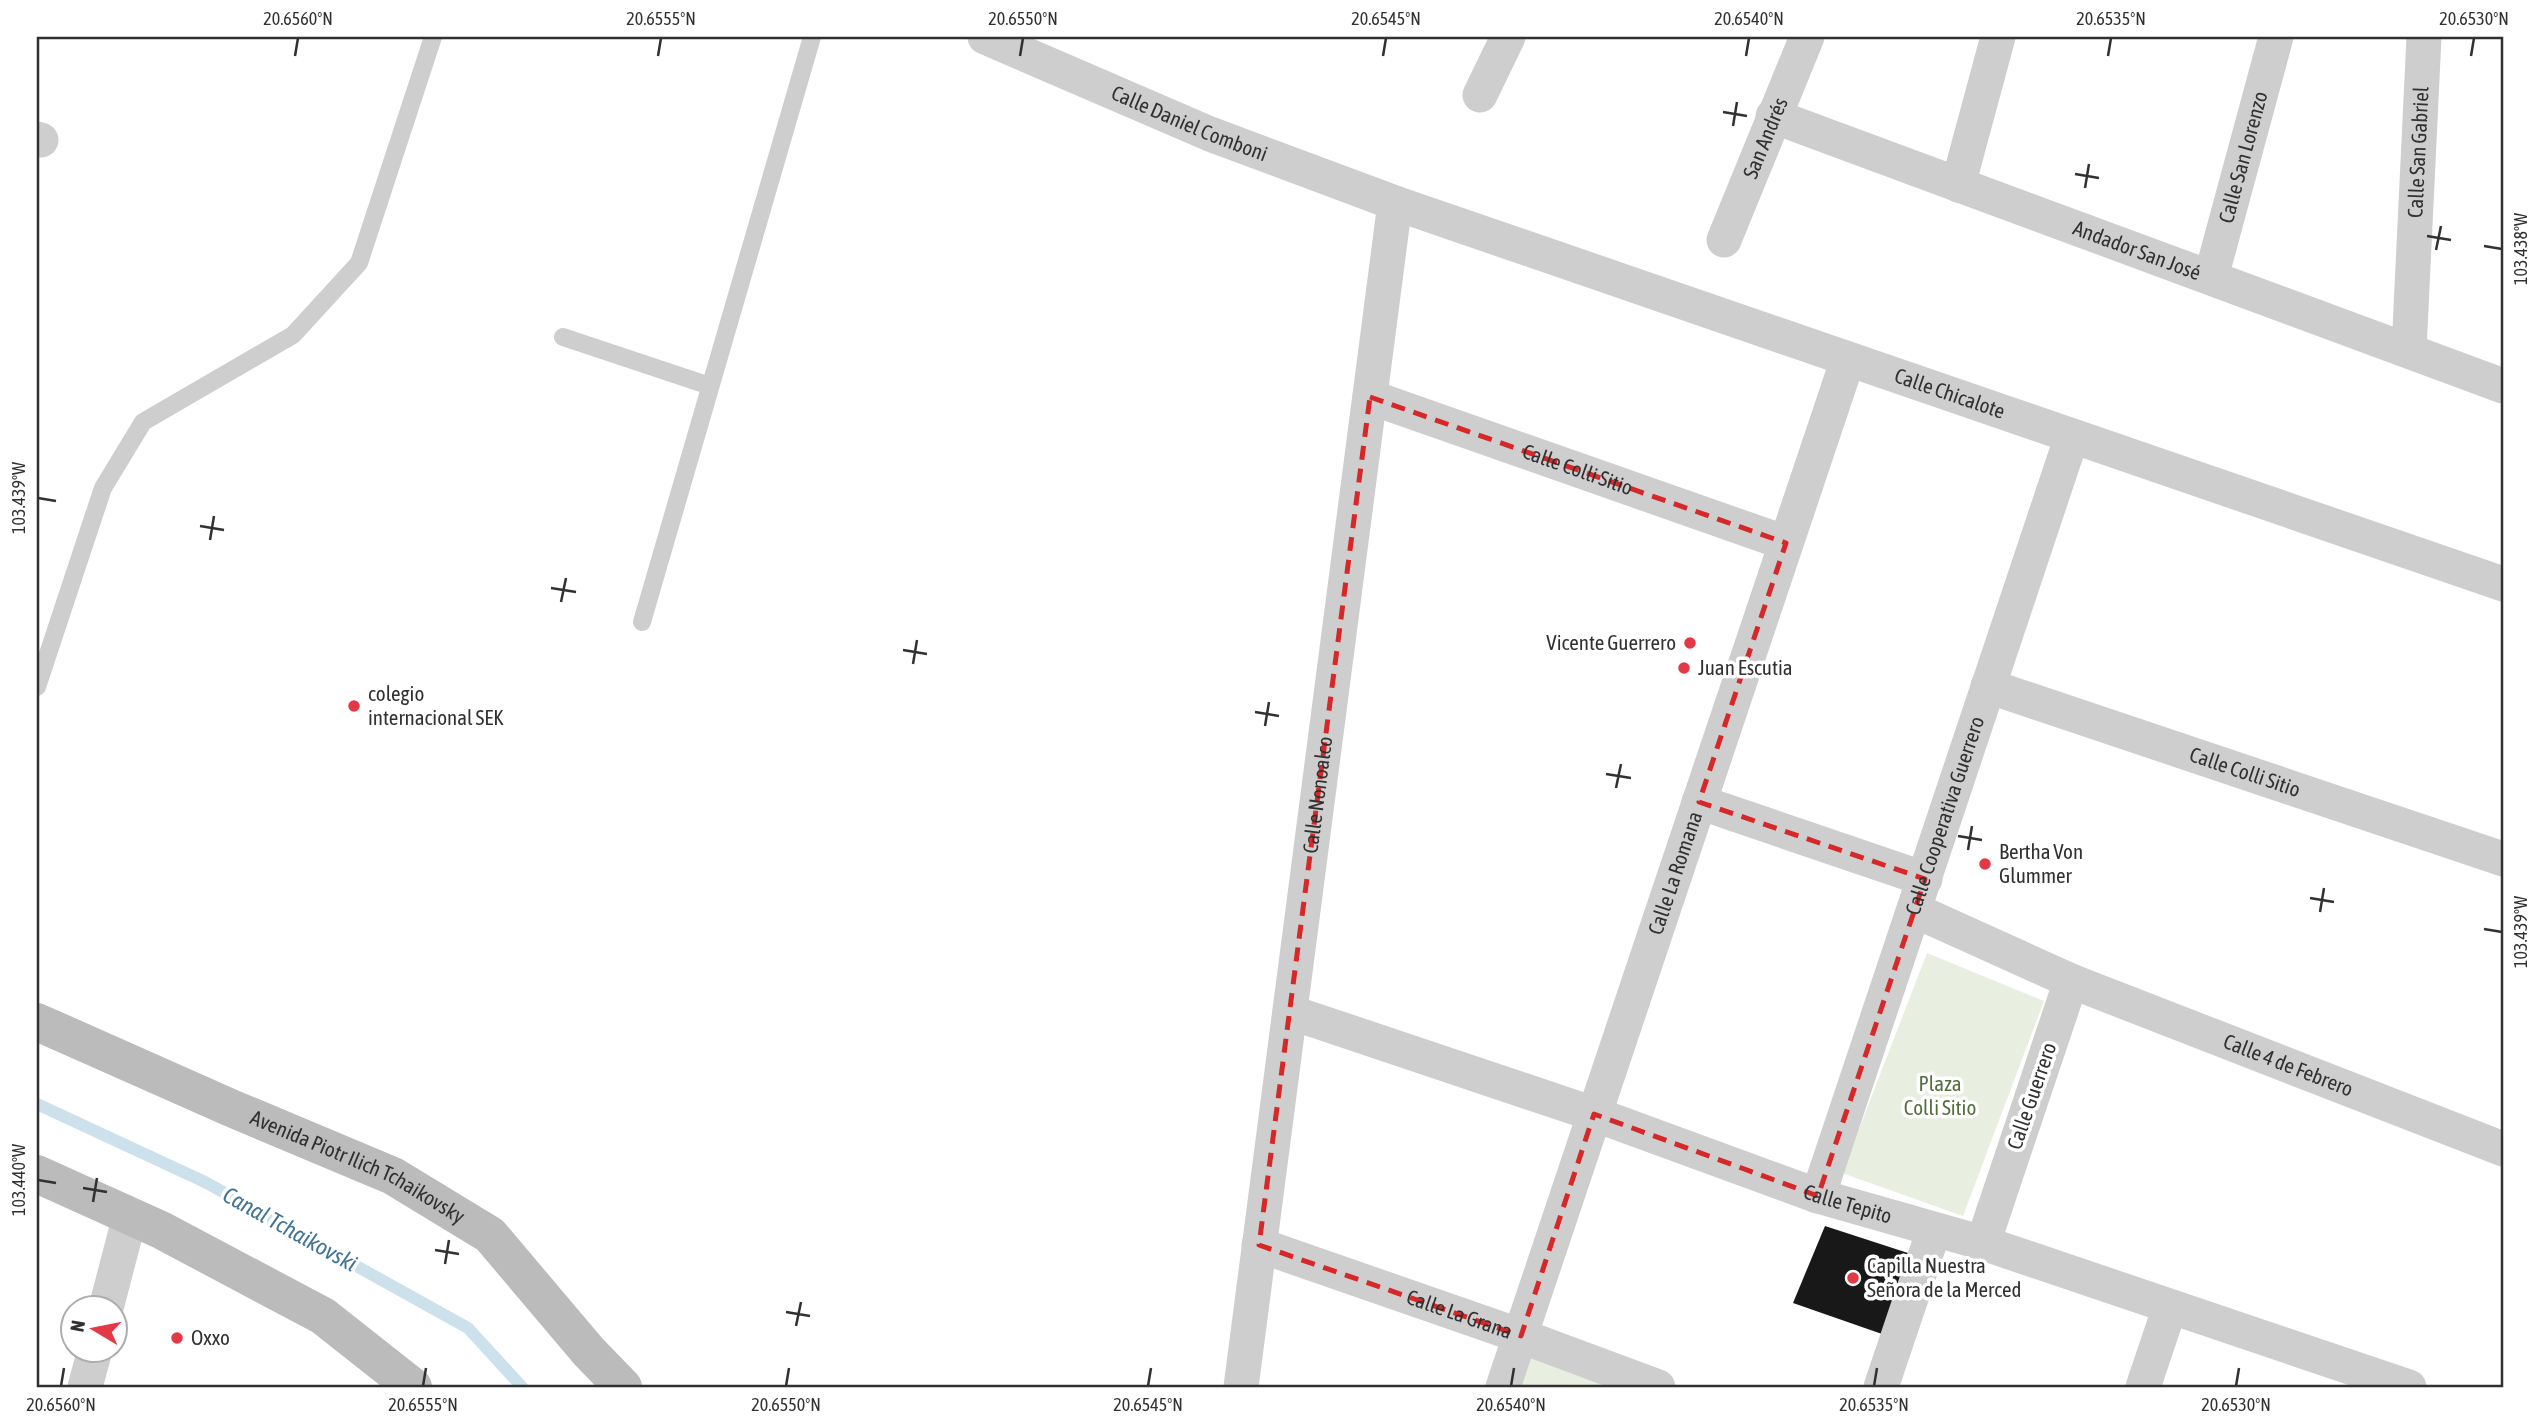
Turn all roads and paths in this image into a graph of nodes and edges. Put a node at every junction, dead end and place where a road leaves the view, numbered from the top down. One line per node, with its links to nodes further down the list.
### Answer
1 (433, 37): 26 (lane)
2 (812, 37): 18 (lane)
3 (985, 37): 12 (street, Calle Daniel Comboni)
4 (1508, 37): 9 (street)
5 (1807, 37): 10 (street, San Andrés)
6 (1998, 37): 11 (street)
7 (2276, 37): 14 (street, Calle San Lorenzo)
8 (2424, 37): 16 (street, Calle San Gabriel)
9 (1480, 95)
10 (1773, 116): 11 (street, Andador San José); 13 (street, San Andrés)
11 (1958, 185): 14 (street, Andador San José)
12 (1395, 203): 17 (street, Calle Chicalote); 20 (street, Calle Nonoalco)
13 (1724, 240)
14 (2211, 277): 16 (street, Andador San José)
15 (563, 337): 18 (lane)
16 (2409, 350): 19 (street, Andador San José)
17 (1848, 359): 21 (street, Calle Chicalote); 22 (street, Calle La Romana)
18 (710, 386): 24 (lane)
19 (2503, 386)
20 (1370, 397): 22 (street, Calle Colli Sitio); 31 (street, Calle Nonoalco)
21 (2072, 436): 23 (street, Calle Chicalote); 25 (street, Calle Cooperativa Guerrero)
22 (1786, 543): 27 (street, Calle La Romana)
23 (2503, 584)
24 (642, 622)
25 (1988, 686): 28 (street, Calle Colli Sitio); 29 (street, Calle Cooperativa Guerrero)
26 (37, 687)
27 (1699, 802): 29 (street, Calle 4 de Febrero); 33 (street, Calle La Romana)
28 (2503, 859)
29 (1919, 894): 30 (street, Calle 4 de Febrero); 36 (street, Calle Cooperativa Guerrero)
30 (2056, 974): 34 (street, Calle 4 de Febrero); 39 (street, Calle Guerrero)
31 (1290, 1012): 33 (street, Calle Tepito); 40 (street, Calle Nonoalco)
32 (37, 1022): 48 (street, Avenida Piotr Ilich Tchaikovsky)
33 (1594, 1114): 36 (street, Calle Tepito); 43 (street, Calle La Romana)
34 (2503, 1149)
35 (37, 1174): 37 (street)
36 (1818, 1196): 38 (street, Calle Tepito)
37 (130, 1216): 41 (street); 47 (street)
38 (1934, 1230): 39 (street, Calle Tepito); 52 (street)
39 (1983, 1243): 42 (street, Calle Tepito)
40 (1259, 1245): 43 (street, Calle La Grana); 49 (street, Calle Nonoalco)
41 (110, 1294)
42 (2169, 1307): 45 (street, Calle Tepito); 53 (street)
43 (1521, 1336): 50 (street, Calle La Romana); 51 (street, Calle La Grana)
44 (91, 1364): 46 (street)
45 (2393, 1385)
46 (85, 1387)
47 (414, 1387)
48 (623, 1387)
49 (1241, 1387)
50 (1503, 1387)
51 (1658, 1387)
52 (1881, 1387)
53 (2143, 1387)

